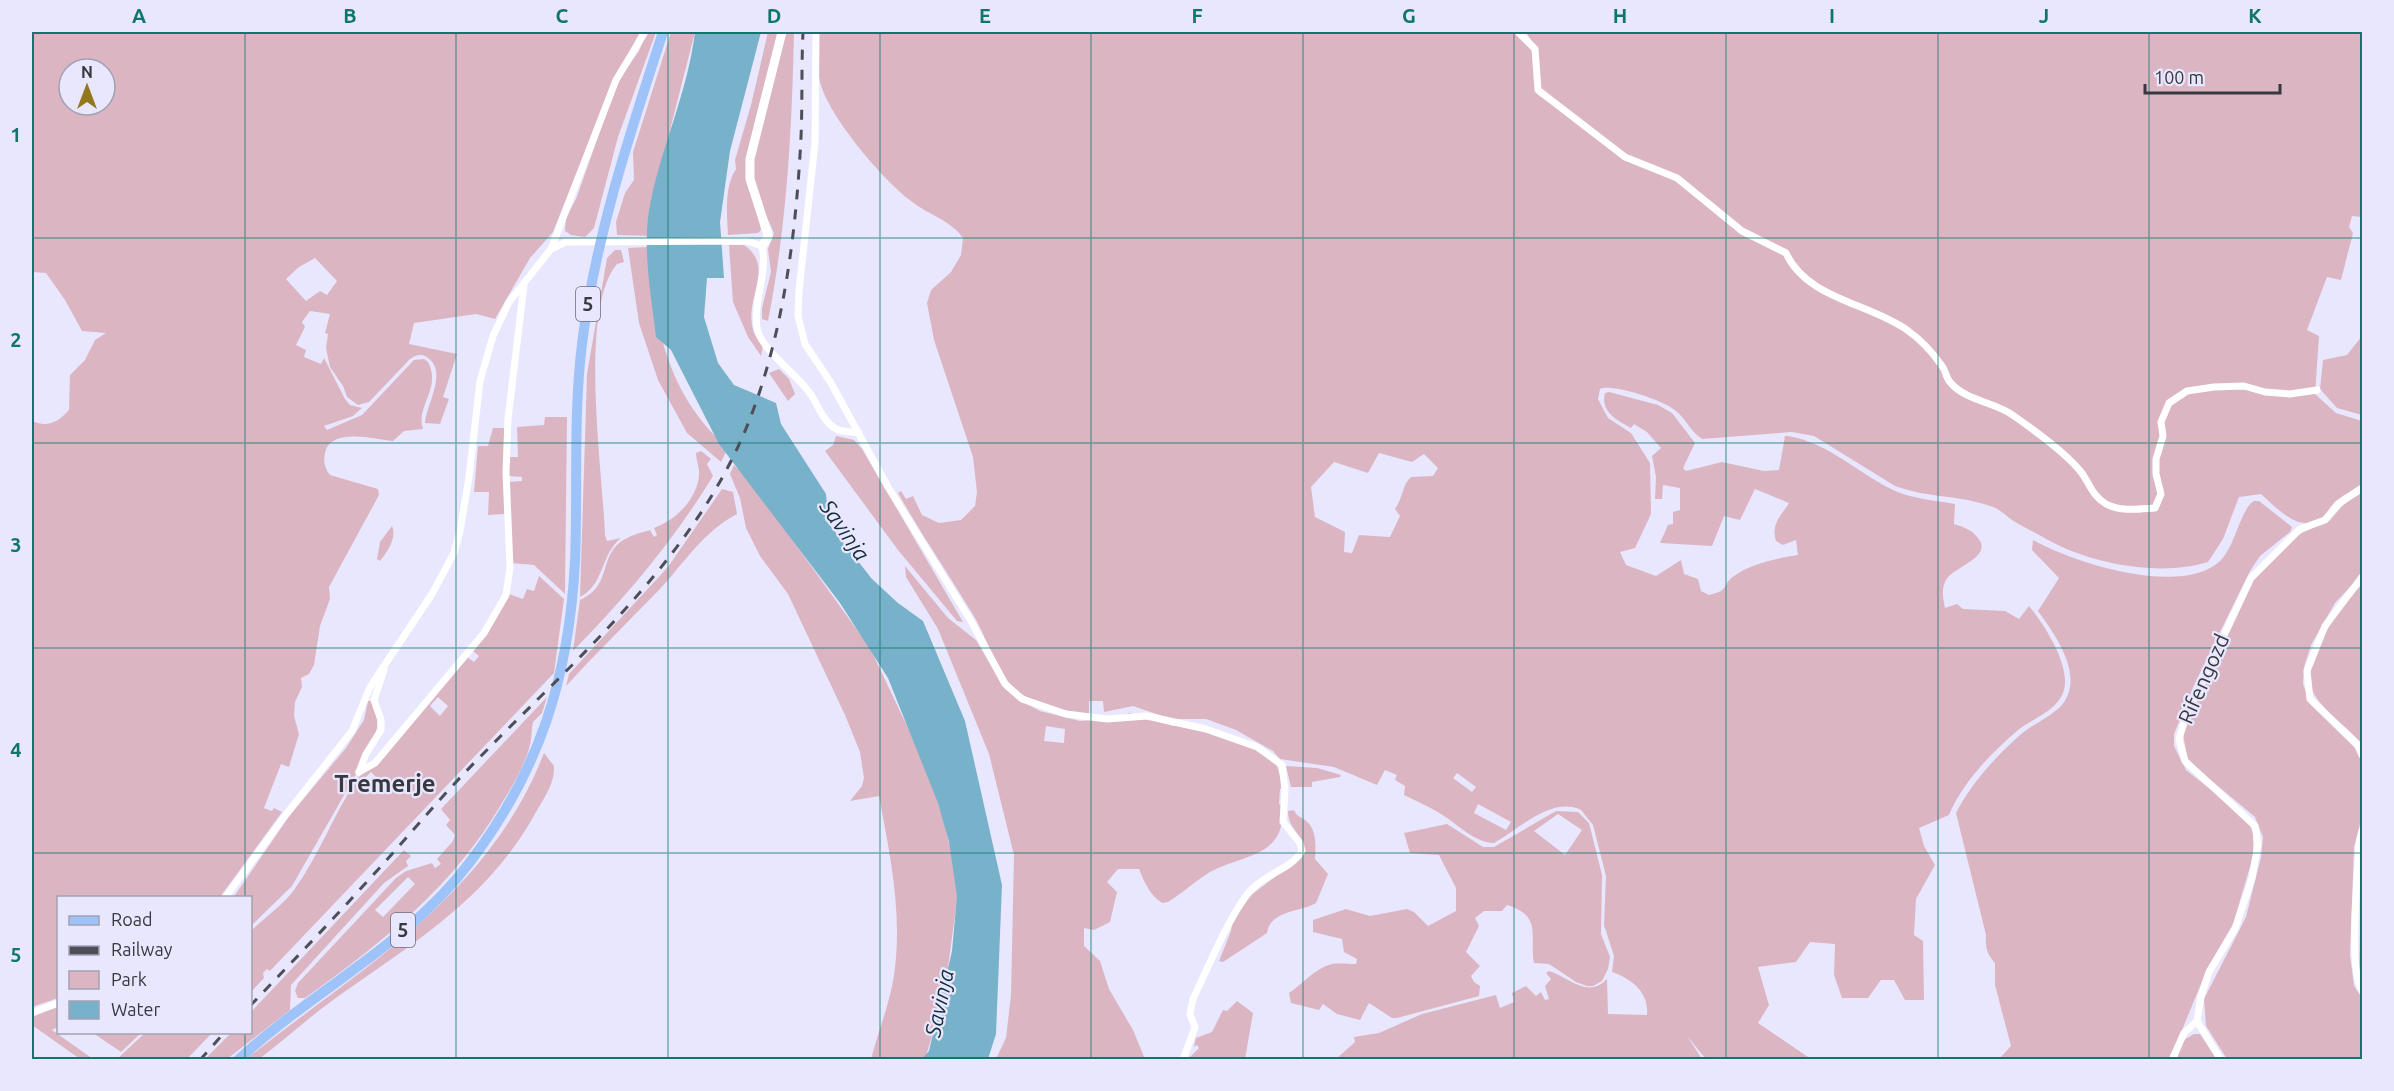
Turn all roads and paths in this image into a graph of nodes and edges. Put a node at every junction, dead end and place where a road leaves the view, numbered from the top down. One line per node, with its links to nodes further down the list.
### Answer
1 (645, 32): 8 (street)
2 (663, 32): 6 (main road, 5)
3 (782, 32): 7 (street)
4 (816, 32): 11 (street)
5 (1518, 32): 10 (street)
6 (601, 243): 7 (street); 8 (street); 22 (main road, 5)
7 (762, 246): 11 (street)
8 (551, 249): 9 (street)
9 (524, 282): 14 (street); 14 (street)
10 (2317, 390)
11 (859, 433): 23 (street)
12 (2362, 488): 21 (street, Rifengozd)
13 (2362, 577): 15 (street)
14 (385, 666): 17 (street)
15 (2362, 755)
16 (2362, 831): 18 (street)
17 (226, 896)
18 (2362, 990)
19 (57, 1003): 20 (street)
20 (32, 1013)
21 (2197, 1021): 24 (street); 25 (street)
22 (237, 1059)
23 (1183, 1059)
24 (2172, 1059)
25 (2221, 1059)

